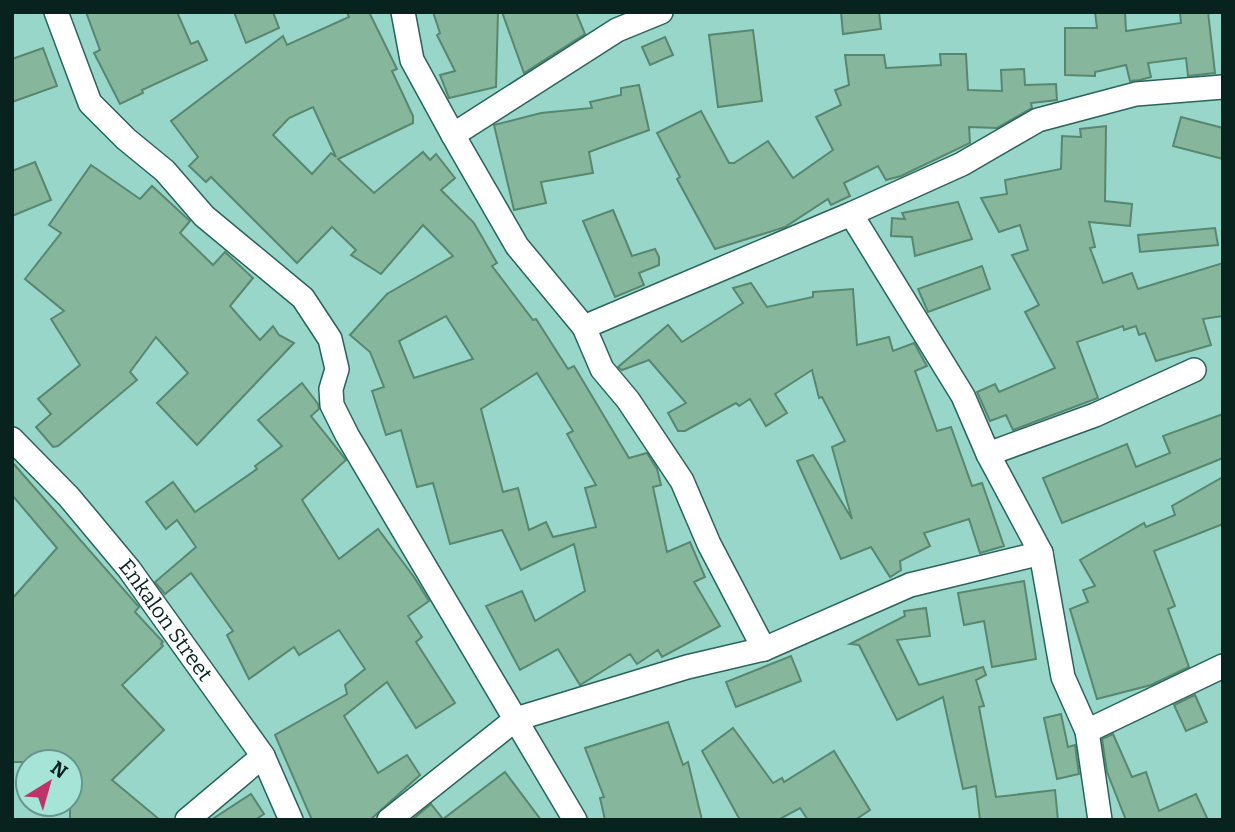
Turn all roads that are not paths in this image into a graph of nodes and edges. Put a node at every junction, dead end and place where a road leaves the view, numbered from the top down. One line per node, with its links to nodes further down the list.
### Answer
1 (56, 12): 14 (street)
2 (403, 12): 5 (street)
3 (661, 12): 5 (street)
4 (1223, 87): 6 (street)
5 (453, 135): 7 (street)
6 (851, 214): 7 (street); 10 (street)
7 (584, 327): 12 (street)
8 (1194, 370): 10 (street)
9 (12, 439): 16 (street, Enkalon Street)
10 (988, 454): 11 (street)
11 (1041, 553): 12 (street); 15 (street)
12 (764, 649): 14 (street)
13 (1223, 666): 15 (street)
14 (516, 719): 19 (street); 20 (street)
15 (1087, 731): 21 (street)
16 (263, 756): 17 (street); 18 (street, Enkalon Street)
17 (187, 820)
18 (291, 820)
19 (389, 820)
20 (575, 820)
21 (1100, 820)

